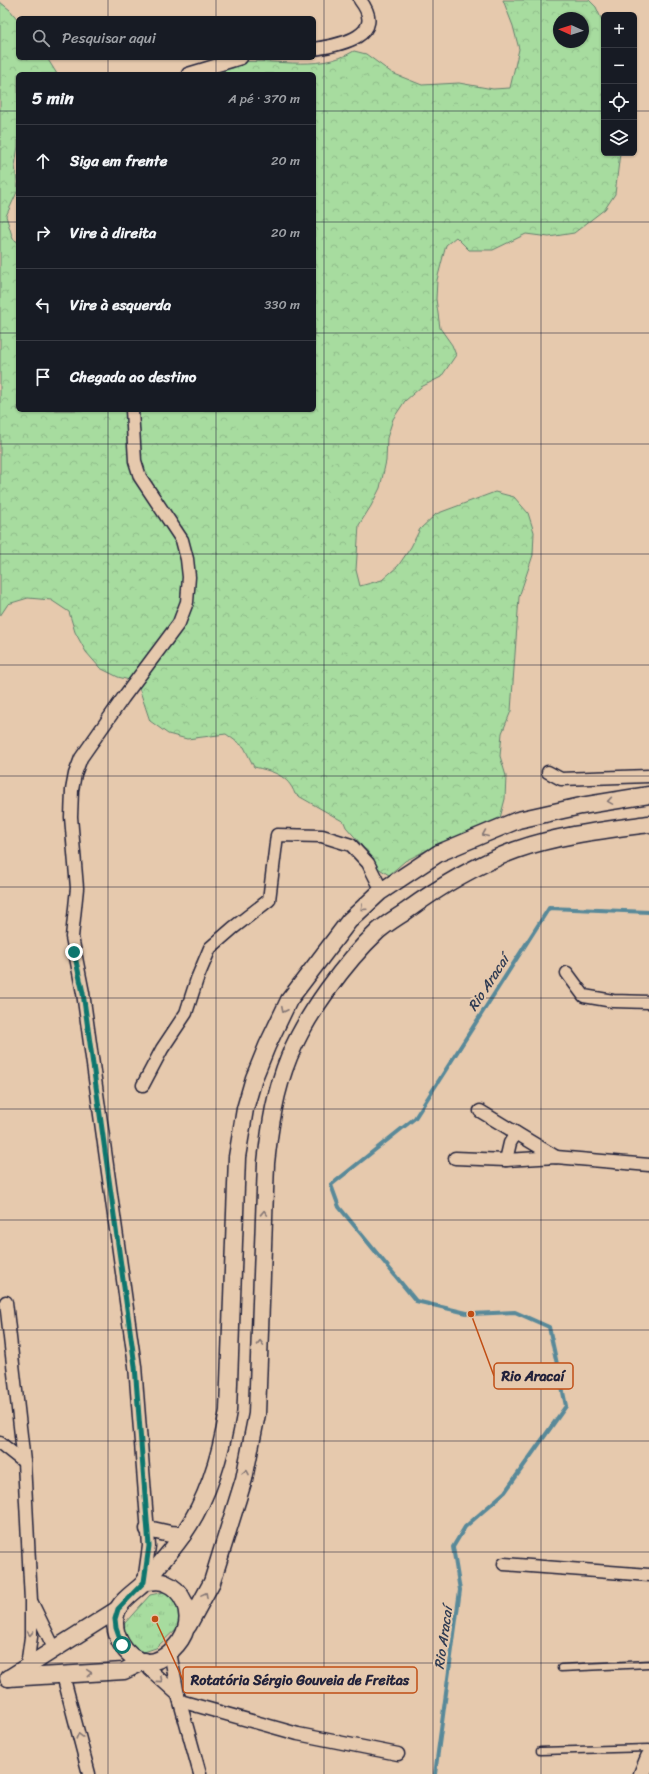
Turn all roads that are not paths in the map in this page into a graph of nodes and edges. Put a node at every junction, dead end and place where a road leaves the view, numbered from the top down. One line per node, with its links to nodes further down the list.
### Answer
1 (360, 0): 2 (street)
2 (316, 50)
3 (234, 60): 4 (street)
4 (195, 72)
5 (132, 412): 23 (street)
6 (548, 772): 7 (street)
7 (649, 776)
8 (649, 795): 10 (main road, one-way to 10)
9 (649, 824): 30 (main road, one-way to 9)
10 (382, 891): 13 (street); 24 (main road, one-way to 24)
11 (568, 973): 12 (street)
12 (649, 1002)
13 (143, 1085)
14 (480, 1111): 15 (street)
15 (516, 1133): 16 (street); 18 (street)
16 (556, 1157): 18 (street); 19 (street)
17 (455, 1158): 18 (street)
18 (506, 1160)
19 (649, 1165)
20 (6, 1302): 22 (street)
21 (0, 1444): 22 (street)
22 (24, 1462): 28 (street)
23 (148, 1529): 24 (main road); 27 (street)
24 (183, 1535): 27 (main road)
25 (504, 1564): 26 (street)
26 (649, 1575)
27 (144, 1582): 29 (main road); 30 (main road)
28 (31, 1600): 31 (street); 35 (street, one-way to 35)
29 (118, 1609): 31 (main road); 33 (main road)
30 (186, 1629): 32 (main road)
31 (54, 1648): 35 (main road)
32 (170, 1652): 33 (main road); 39 (street)
33 (146, 1661): 37 (main road, one-way to 33); 39 (street, one-way to 39)
34 (649, 1664): 36 (lane)
35 (27, 1666): 38 (main road)
36 (560, 1668)
37 (63, 1675): 38 (main road); 44 (street, one-way to 37)
38 (4, 1680)
39 (179, 1698): 42 (street); 45 (street)
40 (649, 1748): 41 (lane)
41 (540, 1751)
42 (398, 1754)
43 (649, 1757): 46 (main road)
44 (89, 1774)
45 (200, 1774)
46 (642, 1774)

